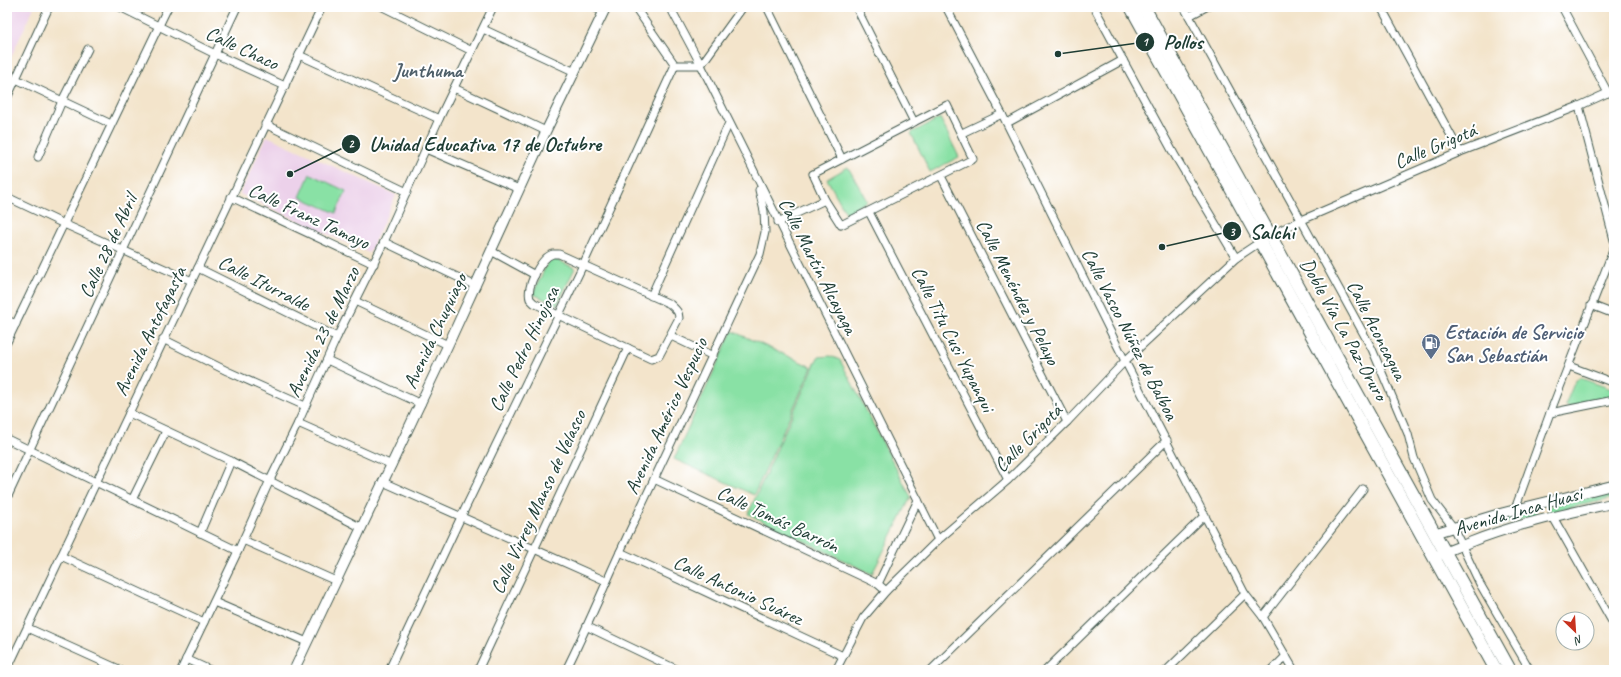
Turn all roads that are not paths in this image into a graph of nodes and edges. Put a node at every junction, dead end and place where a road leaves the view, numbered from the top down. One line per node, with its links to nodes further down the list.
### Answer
1 (49, 7): 34 (street)
2 (120, 7): 24 (street, Calle Chaco)
3 (168, 7): 24 (street)
4 (237, 7): 28 (street, Calle 28 de Abril)
5 (322, 7): 29 (street, Avenida Antofagasta)
6 (383, 7): 27 (street)
7 (493, 7): 25 (street, Avenida 23 de Marzo)
8 (593, 7): 22 (street)
9 (635, 7): 31 (street)
10 (670, 7): 32 (street, Calle Martín Alcayaga)
11 (743, 7): 32 (street)
12 (767, 7): 53 (street)
13 (856, 7): 43 (street)
14 (946, 7): 41 (street, Calle Vasco Núñez de Balboa)
15 (1094, 7): 30 (street)
16 (1131, 7): 68 (highway, Doble Vía La Paz-Oruro)
17 (1144, 7): 65 (highway, Doble Vía La Paz-Oruro)
18 (1184, 7): 23 (street, Calle Aconcagua)
19 (1206, 7): 23 (street)
20 (1381, 7): 51 (street)
21 (1562, 7): 37 (street)
22 (605, 9): 33 (street, Avenida Chuquiago)
23 (1189, 16): 62 (street, Calle Aconcagua)
24 (159, 25): 28 (street, Calle Chaco); 46 (street)
25 (484, 29): 27 (street, Avenida 23 de Marzo); 33 (street)
26 (88, 49): 39 (street)
27 (472, 51): 36 (street, Avenida 23 de Marzo)
28 (215, 54): 35 (street, Calle Chaco); 70 (street, Calle 28 de Abril)
29 (299, 55): 35 (street, Avenida Antofagasta); 42 (street)
30 (1123, 60): 45 (street); 72 (street)
31 (674, 65): 32 (street); 74 (street, Calle Pedro Hinojosa)
32 (701, 65): 44 (street, Calle Martín Alcayaga)
33 (575, 72): 48 (street, Avenida Chuquiago)
34 (16, 79): 38 (street); 39 (street)
35 (285, 86): 47 (street, Avenida Antofagasta)
36 (454, 88): 42 (street, Avenida 23 de Marzo); 48 (street)
37 (1611, 92): 40 (street, Calle Grigotá)
38 (7, 98)
39 (62, 101): 46 (street); 52 (street)
40 (1579, 106): 51 (street, Calle Grigotá); 66 (street)
41 (1002, 114): 45 (street, Calle Vasco Núñez de Balboa); 49 (street)
42 (440, 119): 50 (street, Avenida 23 de Marzo)
43 (914, 122): 49 (street); 53 (street)
44 (729, 123): 54 (street, Calle Martín Alcayaga); 79 (street)
45 (1006, 123): 94 (street, Calle Vasco Núñez de Balboa)
46 (111, 124): 64 (street)
47 (265, 124): 57 (street); 59 (street, Avenida Antofagasta)
48 (546, 130): 56 (street, Avenida Chuquiago)
49 (962, 133): 55 (street)
50 (426, 149): 56 (street); 57 (street, Avenida 23 de Marzo)
51 (1460, 152): 62 (street, Calle Grigotá)
52 (38, 157)
53 (842, 159): 60 (street)
54 (752, 170): 63 (street, Calle Martín Alcayaga); 92 (street, Avenida Américo Vespucio)
55 (941, 176): 61 (street); 102 (street, Calle Menéndez y Pelayo)
56 (519, 189): 71 (street, Avenida Chuquiago)
57 (407, 192): 67 (street, Avenida 23 de Marzo)
58 (7, 197): 64 (street)
59 (231, 197): 73 (street, Calle Franz Tamayo); 75 (street, Avenida Antofagasta)
60 (825, 200): 61 (street); 63 (street)
61 (869, 212): 112 (street, Calle Titu Cusi Yupanqui)
62 (1302, 220): 65 (street, Calle Grigotá); 127 (street, Calle Aconcagua)
63 (778, 222): 119 (street, Calle Martín Alcayaga)
64 (64, 224): 70 (street); 85 (street)
65 (1270, 235): 130 (highway, Doble Vía La Paz-Oruro)
66 (1614, 240)
67 (384, 242): 73 (street, Avenida 23 de Marzo); 78 (street)
68 (1260, 242): 72 (street, Calle Grigotá); 139 (highway, Doble Vía La Paz-Oruro)
69 (1614, 248): 81 (street)
70 (124, 251): 77 (street); 107 (street, Calle 28 de Abril)
71 (491, 251): 76 (street); 78 (street, Avenida Chuquiago)
72 (1236, 258): 94 (street, Calle Grigotá)
73 (374, 264): 80 (street, Avenida 23 de Marzo)
74 (583, 265): 76 (street); 79 (street); 83 (street, Calle Pedro Hinojosa)
75 (198, 268): 77 (street, Avenida Antofagasta); 87 (street, Calle Iturralde)
76 (535, 275): 83 (street)
77 (192, 281): 88 (street, Avenida Antofagasta)
78 (476, 286): 90 (street, Avenida Chuquiago)
79 (651, 296): 86 (street)
80 (355, 300): 87 (street, Avenida 23 de Marzo); 90 (street)
81 (1591, 305): 82 (street); 95 (street)
82 (1614, 314)
83 (558, 315): 91 (street); 124 (street, Calle Pedro Hinojosa)
84 (7, 320): 85 (street)
85 (16, 324): 89 (street)
86 (671, 336): 91 (street); 92 (street)
87 (337, 337): 93 (street, Avenida 23 de Marzo)
88 (163, 339): 99 (street); 100 (street, Avenida Antofagasta)
89 (7, 342)
90 (448, 345): 98 (street, Avenida Chuquiago)
91 (628, 348): 134 (street, Calle Virrey Manso de Velasco)
92 (713, 356): 110 (street, Avenida Américo Vespucio)
93 (327, 360): 98 (street); 99 (street, Avenida 23 de Marzo)
94 (1125, 361): 102 (street, Calle Grigotá); 106 (street, Calle Vasco Núñez de Balboa)
95 (1568, 366): 96 (street); 101 (street)
96 (1614, 383)
97 (1614, 400): 101 (street)
98 (420, 404): 109 (street, Avenida Chuquiago)
99 (305, 406): 103 (street, Avenida 23 de Marzo)
100 (129, 413): 104 (street); 114 (street, Avenida Antofagasta)
101 (1550, 413): 122 (street)
102 (1067, 422): 112 (street, Calle Grigotá)
103 (298, 423): 109 (street); 111 (street, Avenida 23 de Marzo)
104 (166, 431): 108 (street); 118 (street)
105 (7, 439): 107 (street)
106 (1167, 440): 123 (street, Calle Vasco Núñez de Balboa); 165 (street)
107 (30, 450): 114 (street); 117 (street, Calle 28 de Abril)
108 (231, 460): 111 (street); 129 (street)
109 (392, 465): 113 (street, Avenida Chuquiago)
110 (654, 479): 137 (street, Avenida Américo Vespucio); 142 (street, Calle Tomás Barrón)
111 (270, 480): 128 (street); 131 (street, Avenida 23 de Marzo)
112 (1008, 480): 132 (street, Calle Grigotá)
113 (383, 482): 124 (street); 128 (street, Avenida Chuquiago)
114 (96, 483): 118 (street); 138 (street, Avenida Antofagasta)
115 (1614, 485): 121 (street, Avenida Inca Huasi)
116 (1363, 489): 146 (street)
117 (7, 498)
118 (132, 500): 129 (street)
119 (918, 500): 132 (street, Calle Martín Alcayaga); 142 (street)
120 (1614, 503): 125 (street, Avenida Inca Huasi)
121 (1537, 504): 122 (street, Avenida Inca Huasi); 126 (street)
122 (1515, 509): 127 (street, Avenida Inca Huasi)
123 (1205, 515): 144 (street, Calle Vasco Núñez de Balboa); 166 (street)
124 (461, 517): 134 (street); 160 (street, Calle Pedro Hinojosa)
125 (1553, 517): 126 (street, Avenida Inca Huasi); 148 (street)
126 (1542, 520): 133 (street, Avenida Inca Huasi)
127 (1453, 527): 130 (street, Avenida Inca Huasi); 133 (street, Calle Aconcagua)
128 (362, 528): 140 (street, Avenida Chuquiago)
129 (200, 533): 136 (street)
130 (1435, 533): 135 (highway, Doble Vía La Paz-Oruro)
131 (243, 540): 136 (street, Avenida 23 de Marzo); 140 (street)
132 (938, 540): 143 (street, Calle Grigotá)
133 (1462, 545): 135 (street, Avenida Inca Huasi); 172 (street, Calle Aconcagua)
134 (533, 549): 141 (street); 161 (street, Calle Virrey Manso de Velasco)
135 (1445, 551): 139 (street, Avenida Inca Huasi); 171 (highway, Doble Vía La Paz-Oruro)
136 (238, 552): 145 (street, Avenida 23 de Marzo)
137 (620, 552): 141 (street, Avenida Américo Vespucio); 152 (street, Calle Antonio Suárez)
138 (61, 556): 147 (street); 150 (street, Avenida Antofagasta)
139 (1434, 557): 170 (highway, Doble Vía La Paz-Oruro)
140 (336, 581): 151 (street, Avenida Chuquiago)
141 (606, 581): 149 (street, Avenida Américo Vespucio)
142 (878, 584): 143 (street, Calle Tomás Barrón)
143 (886, 591): 152 (street, Calle Grigotá)
144 (1245, 594): 146 (street, Calle Vasco Núñez de Balboa); 167 (street)
145 (214, 602): 147 (street, Avenida 23 de Marzo); 151 (street)
146 (1263, 617): 153 (street, Calle Vasco Núñez de Balboa)
147 (204, 622): 154 (street, Avenida 23 de Marzo)
148 (1614, 625)
149 (588, 627): 162 (street, Avenida Américo Vespucio); 163 (street)
150 (28, 628): 155 (street, Avenida Antofagasta); 156 (street)
151 (307, 642): 159 (street, Avenida Chuquiago)
152 (843, 656): 164 (street, Calle Grigotá)
153 (1286, 656): 168 (street); 169 (street, Calle Vasco Núñez de Balboa)
154 (186, 659): 157 (street, Avenida 23 de Marzo); 158 (street)
155 (7, 670)
156 (121, 670)
157 (181, 670)
158 (210, 670)
159 (294, 670)
160 (389, 670)
161 (478, 670)
162 (566, 670)
163 (678, 670)
164 (836, 670)
165 (931, 670)
166 (1046, 670)
167 (1168, 670)
168 (1272, 670)
169 (1294, 670)
170 (1496, 670)
171 (1510, 670)
172 (1530, 670)

